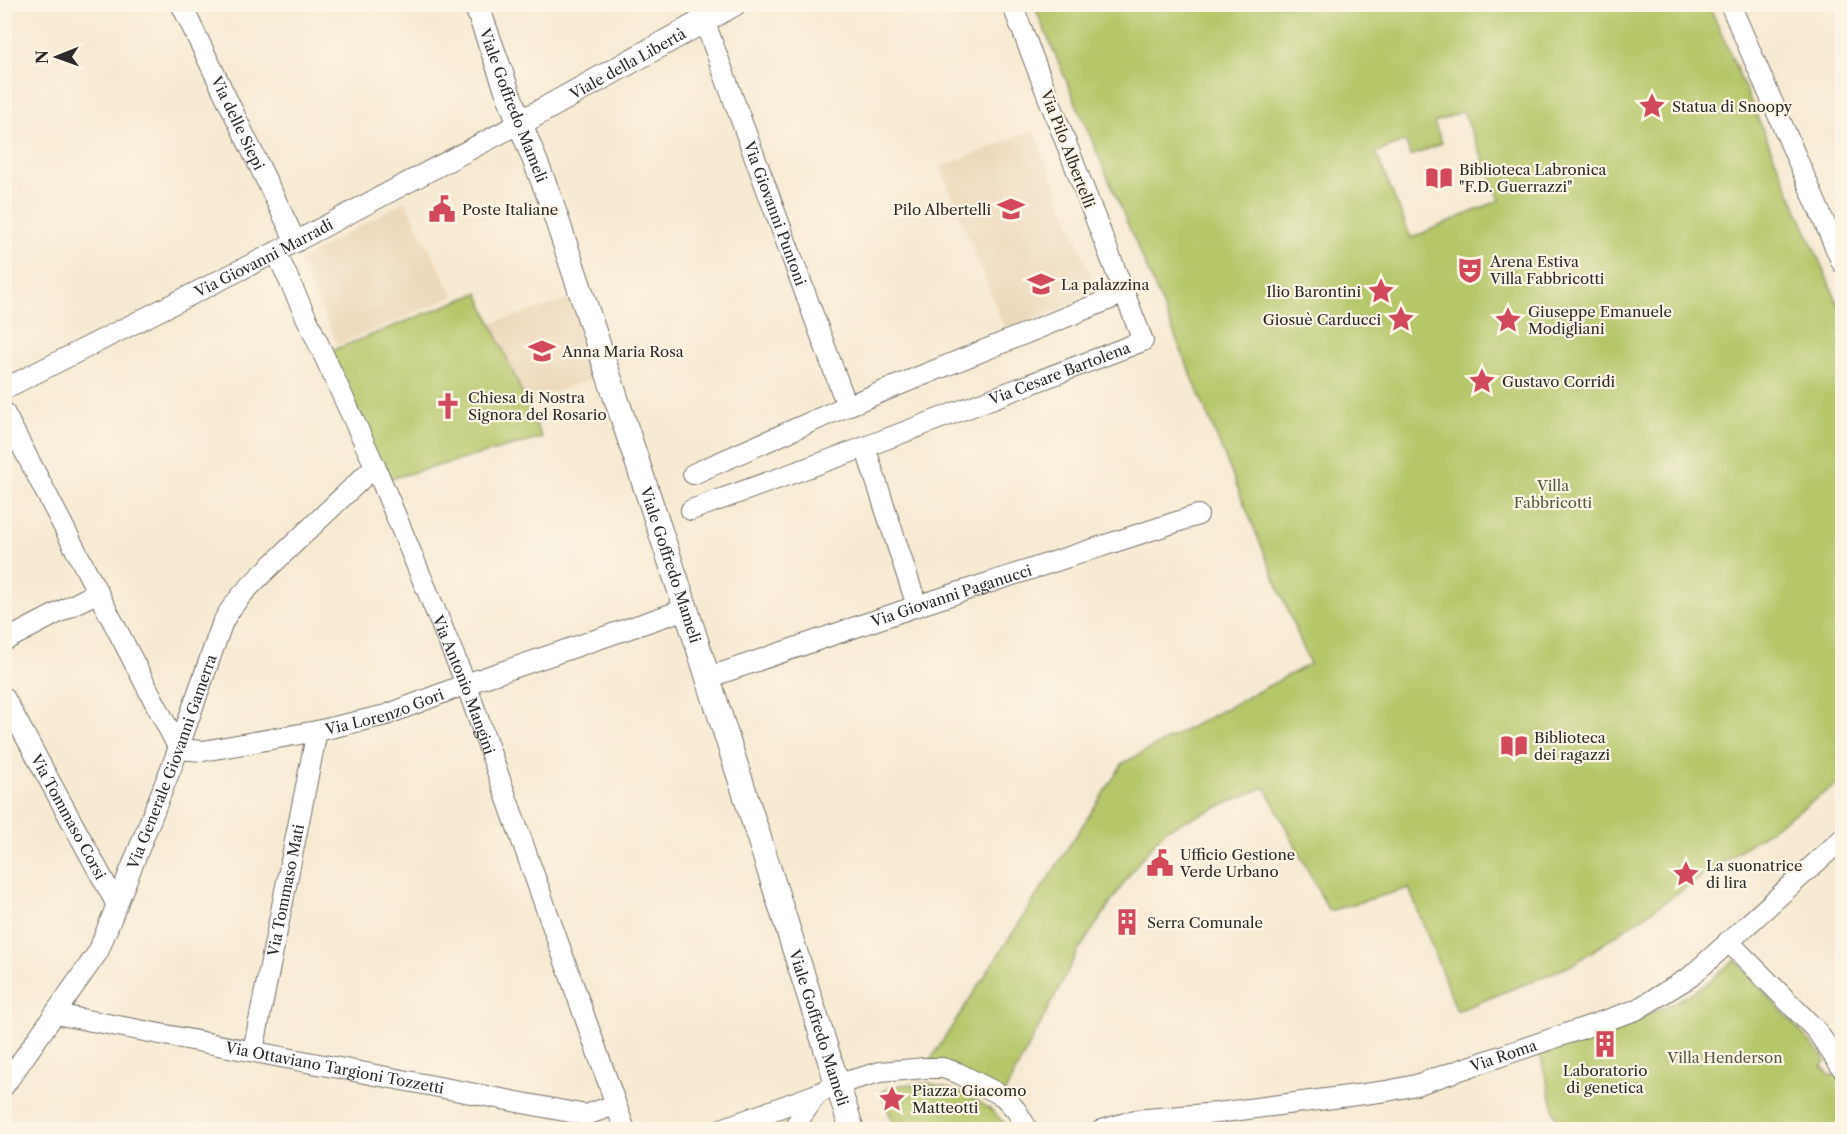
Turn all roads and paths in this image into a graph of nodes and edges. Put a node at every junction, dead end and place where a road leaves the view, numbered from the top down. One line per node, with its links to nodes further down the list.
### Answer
1 (181, 4): 8 (street, Via delle Siepi)
2 (476, 4): 7 (street, Viale Goffredo Mameli)
3 (734, 4): 6 (street, Viale della Libertà)
4 (1012, 4): 11 (street, Via Pilo Albertelli)
5 (1735, 6): 10 (street)
6 (704, 20): 7 (street, Viale della Libertà); 13 (street, Via Giovanni Puntoni)
7 (520, 123): 8 (street, Via Giovanni Marradi); 22 (street, Viale Goffredo Mameli)
8 (296, 242): 9 (street, Via Giovanni Marradi)
9 (276, 252): 12 (street, Via Giovanni Marradi); 16 (street, Via Antonio Mangini)
10 (1842, 262)
11 (1125, 293): 13 (street); 15 (street, Via Cesare Bartolena)
12 (4, 390)
13 (847, 406): 17 (street)
14 (4, 412): 20 (street)
15 (865, 447): 18 (street, Via Cesare Bartolena); 21 (street)
16 (375, 466): 25 (street, Via Antonio Mangini); 28 (street, Via Generale Giovanni Gamerra)
17 (693, 474)
18 (691, 510)
19 (1198, 515): 21 (street, Via Giovanni Paganucci)
20 (98, 592): 23 (street); 28 (street)
21 (918, 606): 24 (street, Via Giovanni Paganucci)
22 (686, 609): 24 (street, Viale Goffredo Mameli); 25 (street, Via Lorenzo Gori)
23 (4, 641)
24 (707, 678): 36 (street, Viale Goffredo Mameli)
25 (466, 684): 27 (street, Via Lorenzo Gori); 37 (street, Via Antonio Mangini)
26 (4, 698): 30 (street, Via Tommaso Corsi)
27 (317, 731): 28 (street, Via Lorenzo Gori); 33 (street, Via Tommaso Mati)
28 (179, 749): 30 (street, Via Generale Giovanni Gamerra)
29 (1842, 839): 31 (street, Via Roma)
30 (117, 905): 32 (street, Via Generale Giovanni Gamerra)
31 (1728, 941): 34 (street); 43 (street, Via Roma)
32 (56, 1014): 33 (street, Via Ottaviano Targioni Tozzetti); 35 (street, Via Generale Giovanni Gamerra)
33 (253, 1051): 37 (street, Via Ottaviano Targioni Tozzetti)
34 (1842, 1068)
35 (4, 1086)
36 (828, 1089): 39 (street); 40 (street); 41 (street, Viale Goffredo Mameli); 42 (street)
37 (615, 1105): 38 (street, Via Antonio Mangini)
38 (625, 1130)
39 (719, 1130)
40 (792, 1130)
41 (852, 1130)
42 (1028, 1130)
43 (1102, 1130)

